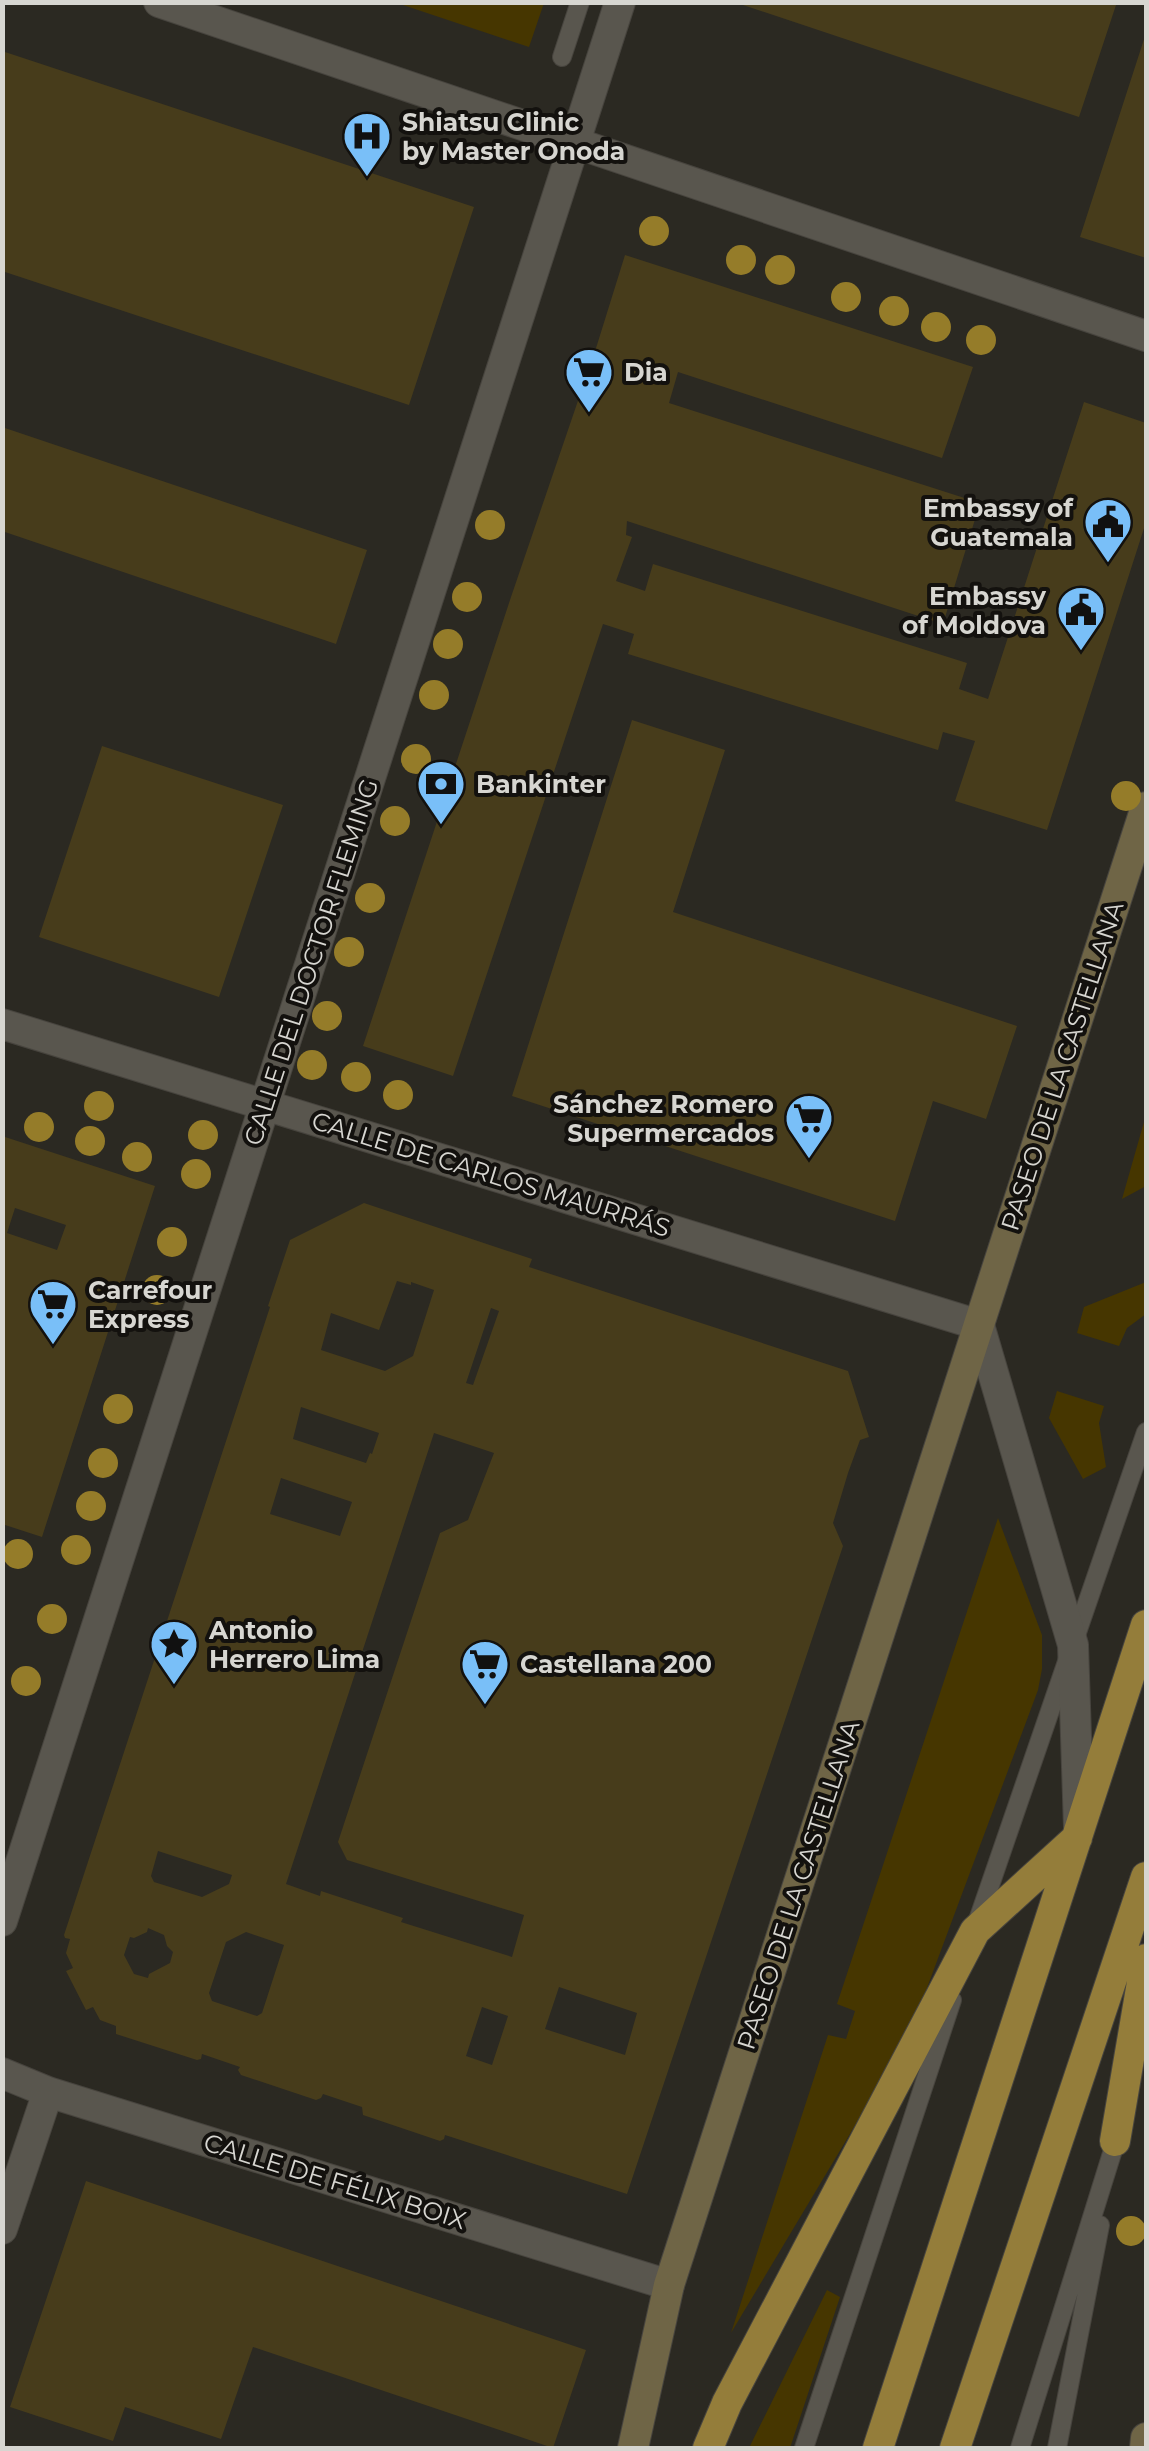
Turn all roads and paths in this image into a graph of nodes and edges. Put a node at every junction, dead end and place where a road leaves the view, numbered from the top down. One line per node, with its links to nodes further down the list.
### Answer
1 (160, 2): 5 (street)
2 (580, 2): 4 (lane)
3 (620, 2): 5 (street, CALLE DEL DOCTOR FLEMING)
4 (562, 57)
5 (575, 143): 6 (street); 9 (street, CALLE DEL DOCTOR FLEMING)
6 (1146, 336)
7 (1146, 808): 10 (main road, PASEO DE LA CASTELLANA)
8 (2, 1024): 9 (street, CALLE DE CARLOS MAURRÁS)
9 (265, 1105): 10 (street, CALLE DE CARLOS MAURRÁS); 16 (street, CALLE DEL DOCTOR FLEMING)
10 (979, 1326): 13 (street); 27 (main road, PASEO DE LA CASTELLANA)
11 (1146, 1432): 13 (lane)
12 (1146, 1625): 14 (highway)
13 (1074, 1645): 14 (street); 17 (lane)
14 (1079, 1836): 17 (highway); 32 (highway)
15 (1144, 1883): 18 (highway); 33 (highway)
16 (2, 1921)
17 (974, 1931): 30 (highway); 31 (lane)
18 (1146, 1947)
19 (1146, 1958): 25 (highway)
20 (1146, 2050): 25 (lane)
21 (2, 2052): 24 (street)
22 (2, 2073): 23 (street, CALLE DE FÉLIX BOIX)
23 (48, 2092): 24 (street, CALLE DE FÉLIX BOIX); 26 (street)
24 (79, 2101): 27 (street, CALLE DE FÉLIX BOIX)
25 (1115, 2141): 34 (lane); 35 (lane)
26 (2, 2229)
27 (669, 2285): 29 (main road, PASEO DE LA CASTELLANA)
28 (1146, 2438): 36 (main road)
29 (632, 2448)
30 (708, 2448)
31 (804, 2448)
32 (878, 2448)
33 (956, 2448)
34 (1020, 2448)
35 (1057, 2448)
36 (1145, 2448)

